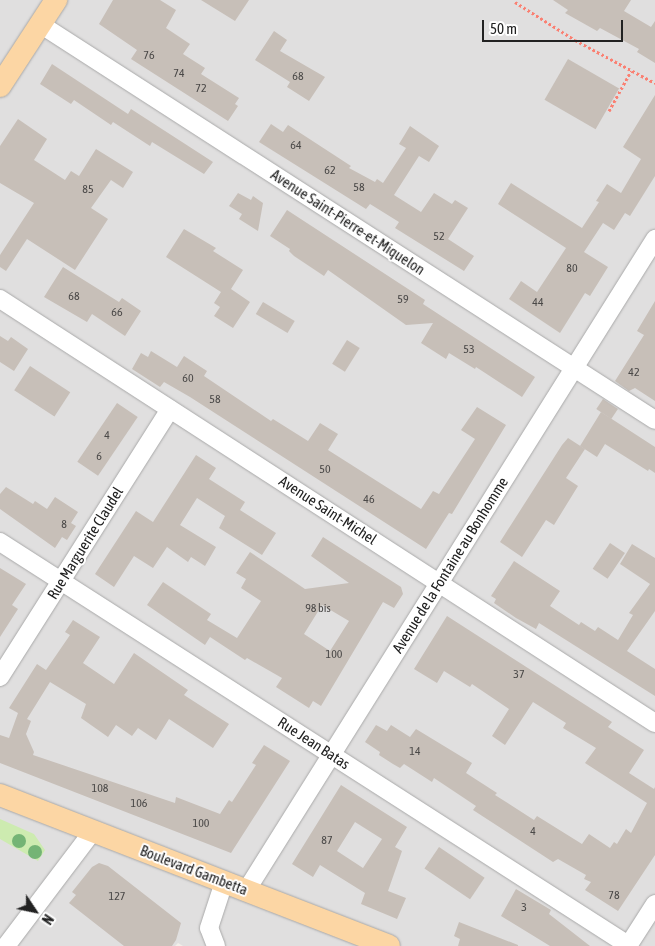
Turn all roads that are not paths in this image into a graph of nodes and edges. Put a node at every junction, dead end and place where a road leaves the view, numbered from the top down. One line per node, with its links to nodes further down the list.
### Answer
1 (47, 7): 2 (main road); 5 (street, Avenue Saint-Pierre-et-Miquelon)
2 (0, 86)
3 (655, 239): 5 (street, Avenue de la Fontaine au Bonhomme)
4 (0, 299): 6 (street, Avenue Saint-Michel)
5 (574, 368): 7 (street, Avenue Saint-Pierre-et-Miquelon); 10 (street, Avenue de la Fontaine au Bonhomme)
6 (170, 409): 9 (street, Rue Marguerite Claudel); 10 (street, Avenue Saint-Michel)
7 (655, 420)
8 (0, 542): 9 (street, Rue Jean Batas)
9 (61, 581): 11 (street, Rue Marguerite Claudel); 13 (street, Rue Jean Batas)
10 (440, 582): 12 (street, Avenue Saint-Michel); 13 (street, Avenue de la Fontaine au Bonhomme)
11 (0, 677)
12 (655, 723)
13 (332, 754): 17 (street, Avenue de la Fontaine au Bonhomme); 22 (street, Rue Jean Batas)
14 (0, 795): 15 (main road, Boulevard Gambetta)
15 (94, 831): 16 (main road, Boulevard Gambetta); 19 (street)
16 (224, 882): 17 (main road, Boulevard Gambetta); 20 (street)
17 (246, 891): 21 (main road, Boulevard Gambetta)
18 (655, 904): 22 (street)
19 (6, 946)
20 (216, 946)
21 (389, 946)
22 (628, 946)

